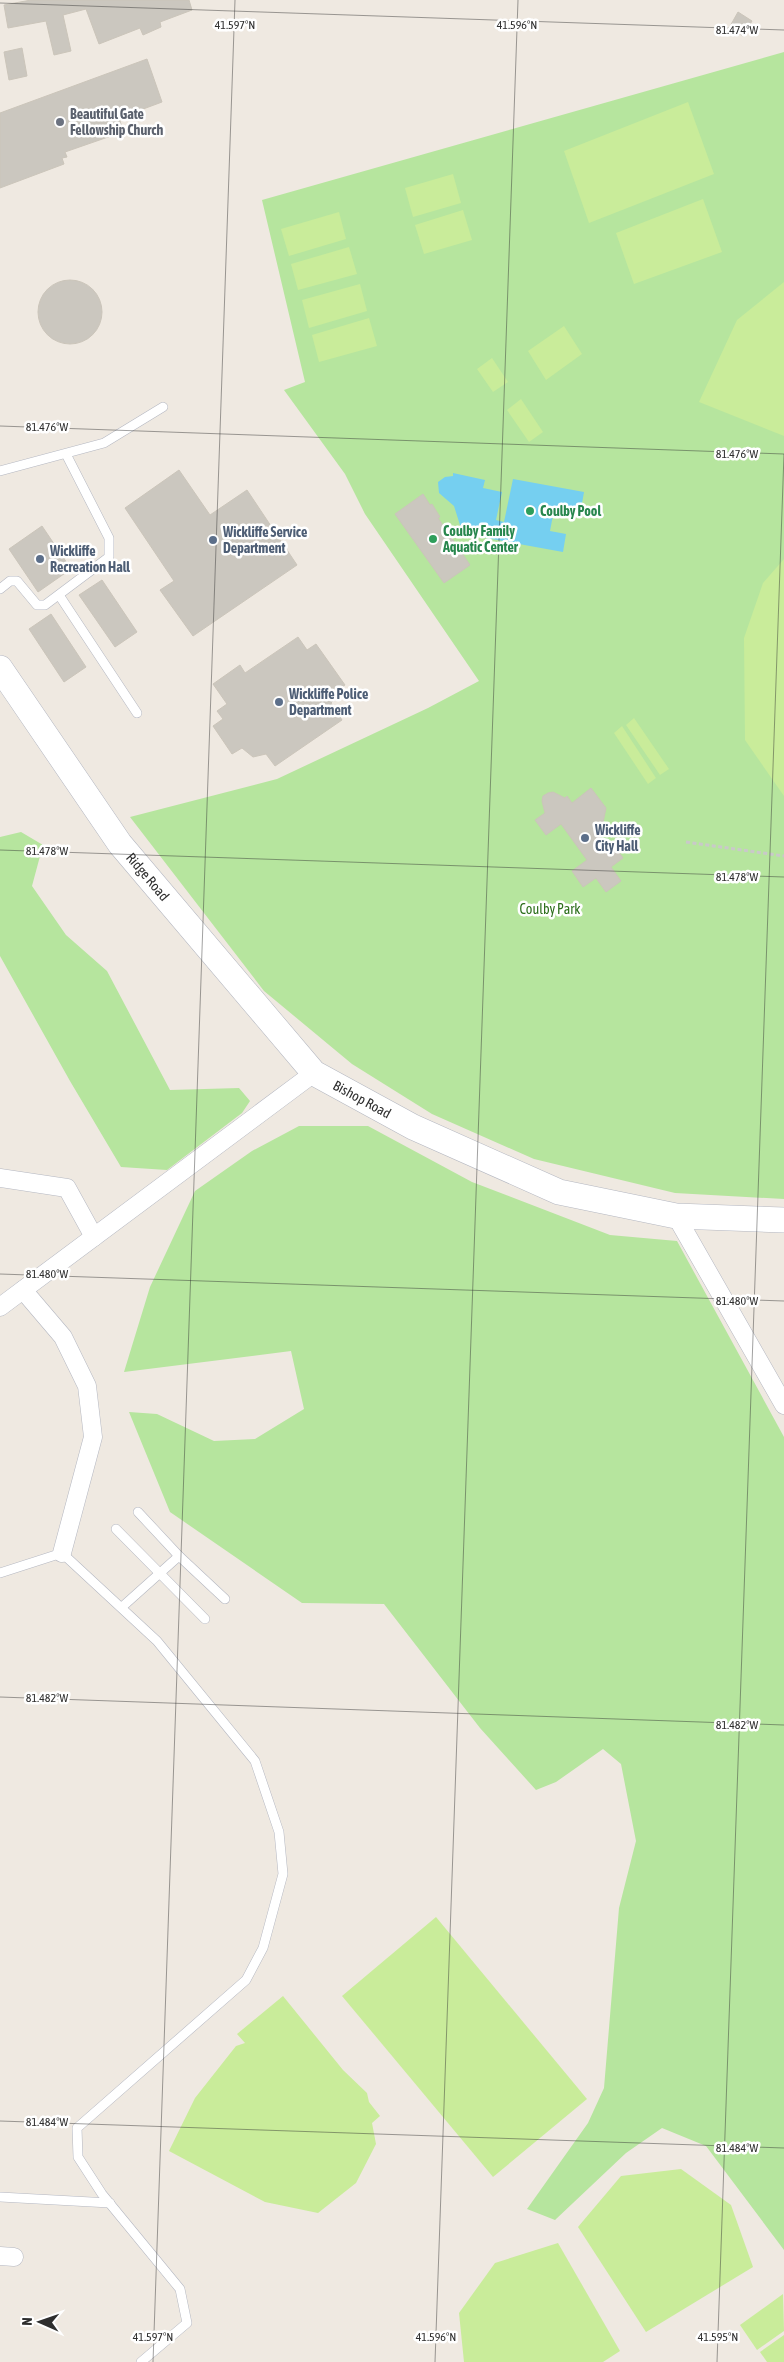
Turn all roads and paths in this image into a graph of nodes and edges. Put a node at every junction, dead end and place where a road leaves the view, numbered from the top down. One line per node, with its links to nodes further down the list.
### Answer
1 (163, 406): 2 (lane)
2 (66, 454): 3 (lane); 5 (lane)
3 (0, 471)
4 (0, 589): 5 (lane)
5 (59, 595): 7 (lane)
6 (0, 668): 10 (main road, Ridge Road)
7 (137, 713)
8 (686, 842): 9 (path)
9 (784, 856)
10 (314, 1072): 12 (main road, Bishop Road); 14 (street)
11 (0, 1178): 14 (street)
12 (676, 1216): 13 (main road, Bishop Road); 17 (street)
13 (784, 1220)
14 (94, 1237): 15 (street)
15 (23, 1290): 16 (street); 20 (street)
16 (1, 1304)
17 (784, 1405)
18 (138, 1512): 21 (lane)
19 (116, 1529): 23 (lane)
20 (62, 1553): 22 (lane); 25 (lane)
21 (179, 1556): 23 (lane); 24 (lane)
22 (0, 1573)
23 (159, 1573): 25 (lane); 26 (lane)
24 (225, 1600)
25 (122, 1607): 28 (lane)
26 (205, 1619)
27 (0, 2197): 28 (lane)
28 (110, 2203): 29 (lane)
29 (141, 2362)

